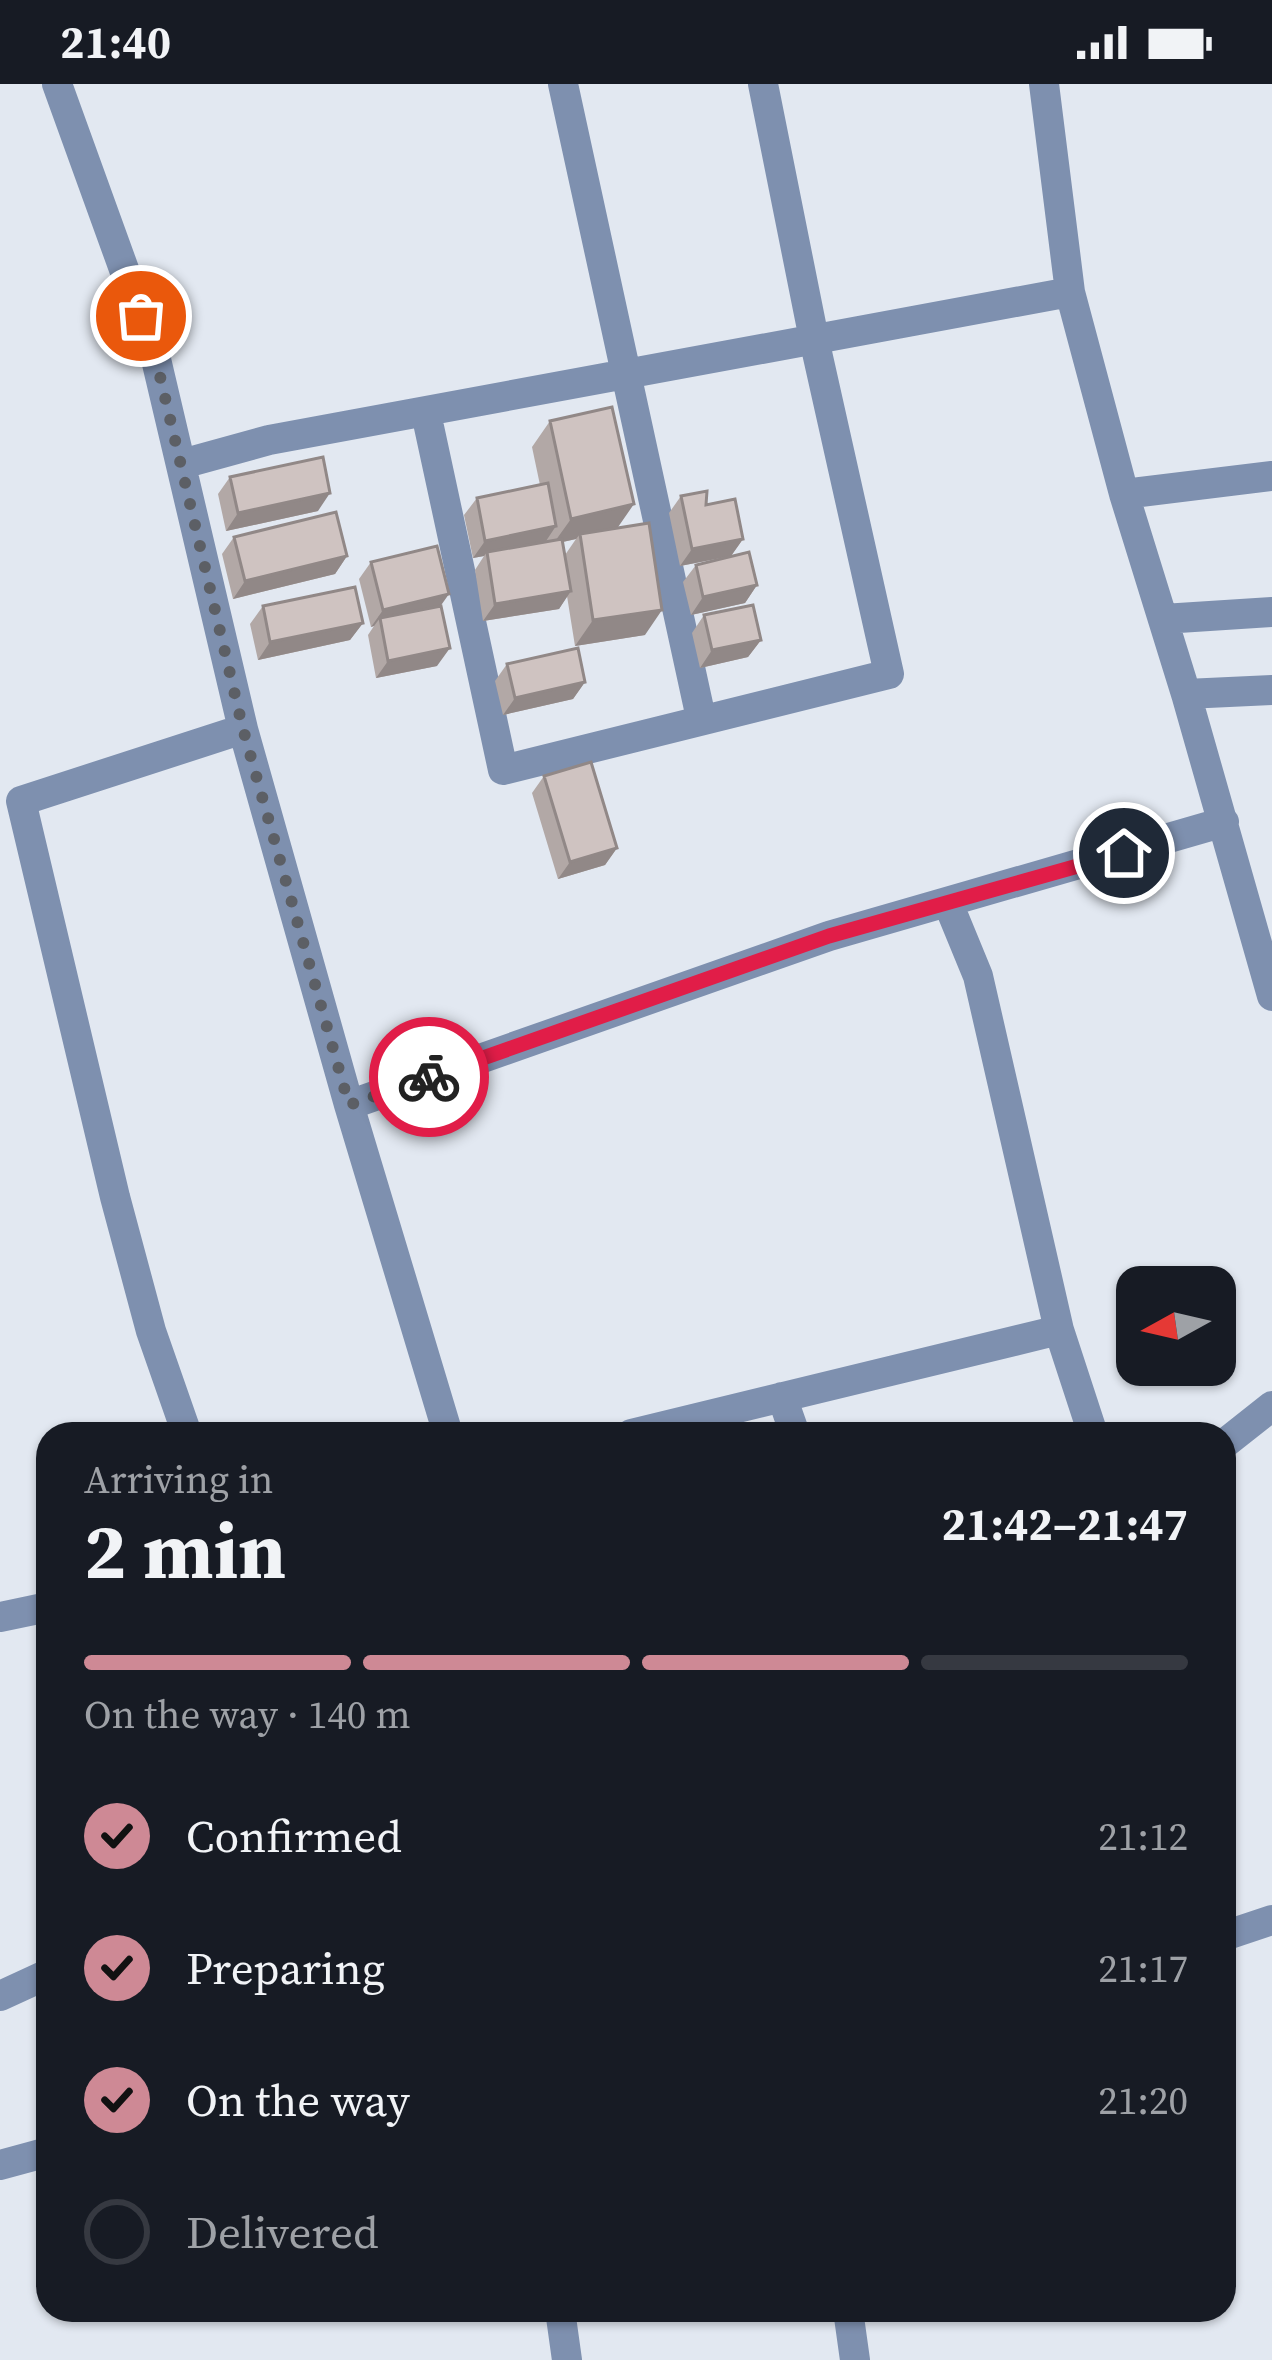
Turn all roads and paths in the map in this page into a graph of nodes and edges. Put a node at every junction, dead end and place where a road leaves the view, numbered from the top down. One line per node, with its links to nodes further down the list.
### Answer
1 (57, 84): 9 (street)
2 (563, 84): 7 (street)
3 (763, 84): 6 (street)
4 (1044, 84): 5 (street)
5 (1070, 292): 6 (street); 11 (street)
6 (814, 340): 7 (street); 16 (street)
7 (627, 376): 8 (street); 16 (street)
8 (426, 413): 9 (street); 16 (street)
9 (182, 464): 17 (street)
10 (1272, 476): 11 (street)
11 (1124, 494): 13 (street)
12 (1272, 612): 13 (street)
13 (1163, 619): 15 (street)
14 (1272, 690): 15 (street)
15 (1186, 694): 19 (street)
16 (701, 718)
17 (243, 729): 18 (street); 22 (street)
18 (6, 803): 26 (street)
19 (1224, 822): 20 (street); 21 (street)
20 (948, 903): 22 (street); 23 (street)
21 (1272, 996)
22 (349, 1105): 27 (street)
23 (1059, 1330): 24 (street); 30 (street)
24 (782, 1397): 28 (street); 29 (street)
25 (1272, 1406): 31 (street)
26 (183, 1422)
27 (444, 1422)
28 (680, 1422)
29 (791, 1422)
30 (1090, 1422)
31 (1236, 1434)
32 (36, 1610): 33 (street)
33 (0, 1617)
34 (1272, 1920): 35 (street)
35 (1236, 1932)
36 (36, 1980): 37 (street)
37 (0, 1996)
38 (36, 2153): 39 (street)
39 (2, 2154)
40 (562, 2322): 42 (street)
41 (850, 2322): 43 (street)
42 (567, 2360)
43 (855, 2360)

